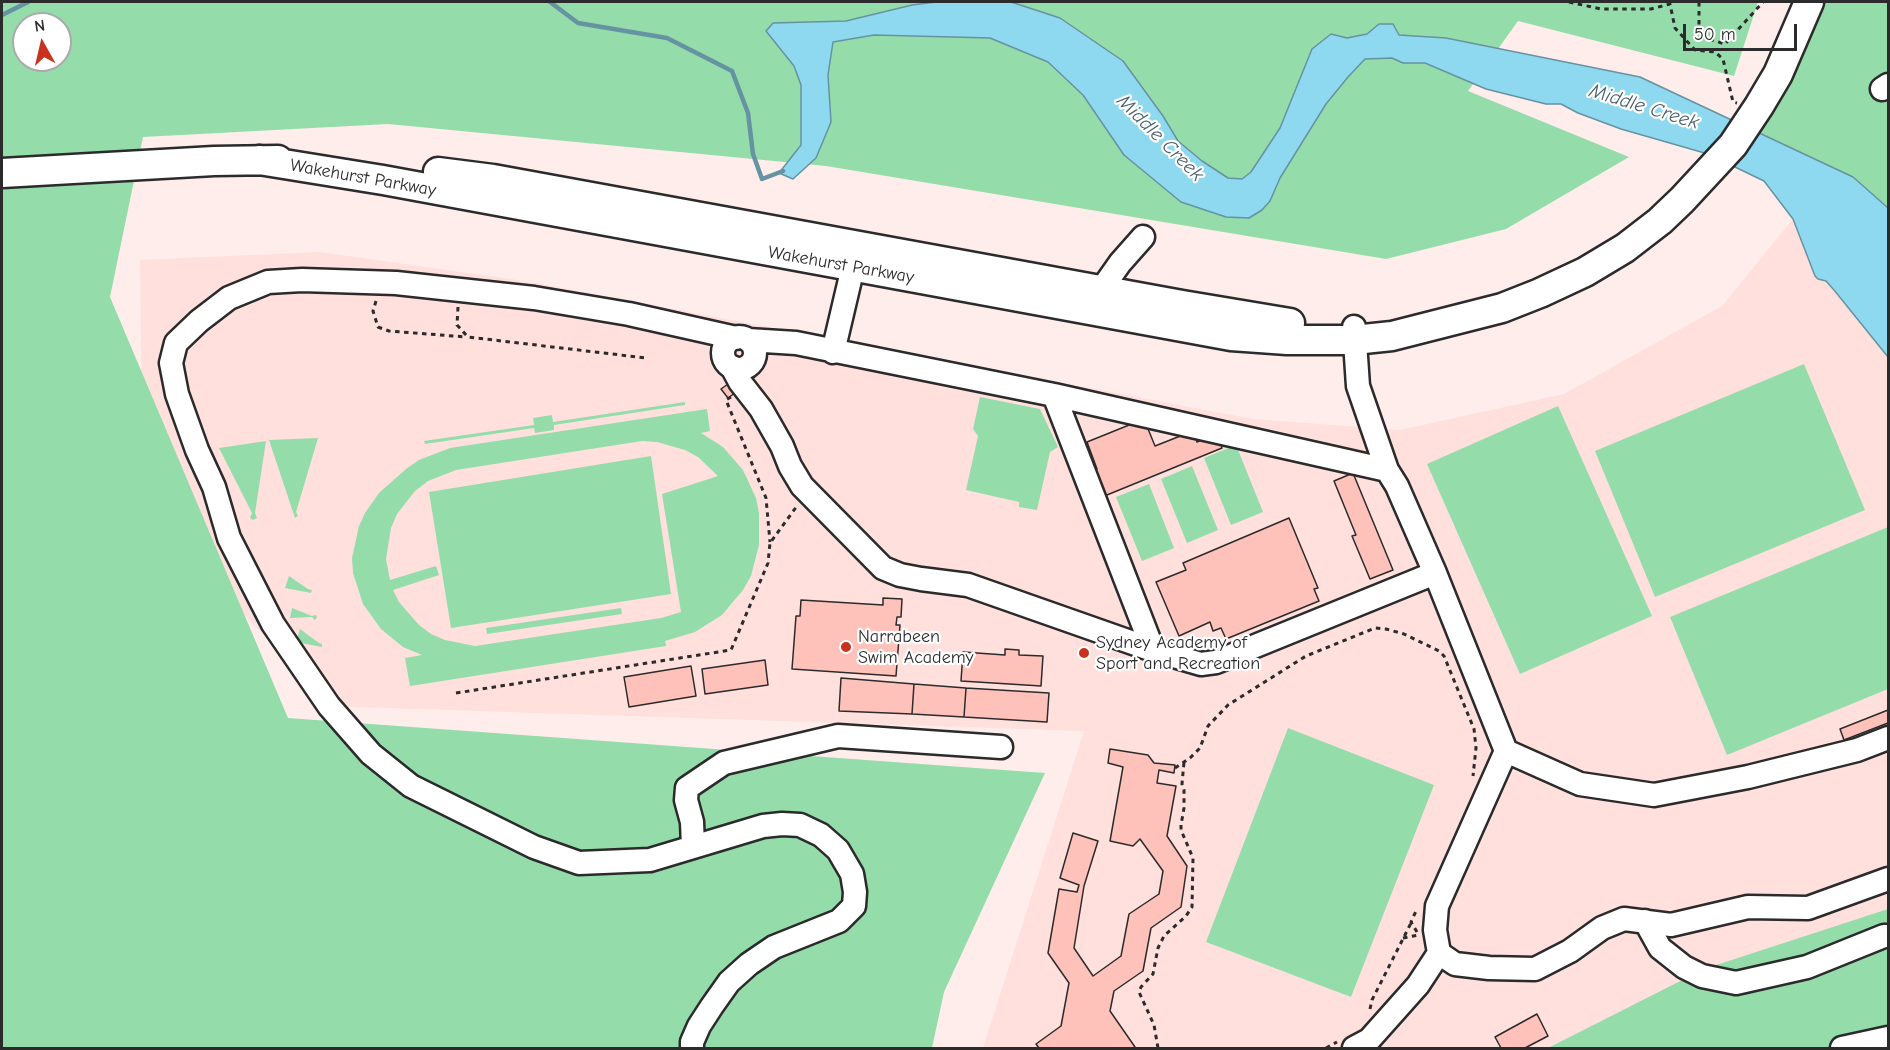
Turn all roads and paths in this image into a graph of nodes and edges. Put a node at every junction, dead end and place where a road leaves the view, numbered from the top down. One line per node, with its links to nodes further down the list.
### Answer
1 (1569, 2): 5 (path)
2 (1699, 2): 3 (path)
3 (1763, 2)
4 (1809, 2): 5 (main road, Wakehurst Parkway)
5 (1759, 106): 14 (main road, Wakehurst Parkway)
6 (259, 160): 7 (main road, Wakehurst Parkway); 9 (main road, Wakehurst Parkway); 10 (main road, Wakehurst Parkway)
7 (2, 173)
8 (1143, 237): 12 (street)
9 (829, 240): 10 (street); 12 (main road, Wakehurst Parkway)
10 (853, 267): 12 (street); 14 (main road, Wakehurst Parkway); 17 (street)
11 (396, 283): 13 (street); 15 (path); 36 (street)
12 (1088, 288): 14 (main road, Wakehurst Parkway)
13 (476, 292): 15 (path); 16 (street)
14 (1354, 333): 22 (street)
15 (468, 337): 18 (path)
16 (745, 352): 17 (street); 19 (street); 21 (street)
17 (833, 352): 20 (street)
18 (646, 358)
19 (745, 389): 21 (street); 24 (path)
20 (1054, 395): 22 (street); 26 (street)
21 (761, 410): 23 (street)
22 (1387, 471): 25 (street)
23 (809, 494): 24 (path); 26 (street)
24 (770, 543): 27 (path)
25 (1435, 573): 26 (street); 30 (street)
26 (1153, 650)
27 (456, 693)
28 (1888, 738): 32 (street)
29 (1001, 747): 36 (street)
30 (1506, 751): 32 (street); 43 (street)
31 (1888, 751): 32 (street)
32 (1822, 759)
33 (1184, 762): 34 (path); 35 (path); 48 (path)
34 (1175, 768)
35 (1473, 782)
36 (693, 847): 47 (street)
37 (1888, 879): 39 (street)
38 (1420, 903): 40 (path)
39 (1645, 921): 41 (street); 43 (street)
40 (1411, 922): 42 (path); 42 (path)
41 (1888, 936)
42 (1403, 938): 44 (path)
43 (1439, 953): 46 (street)
44 (1368, 1016)
45 (1888, 1038): 50 (street)
46 (1349, 1044): 49 (path)
47 (692, 1048)
48 (1158, 1048)
49 (1326, 1048)
50 (1842, 1048)

